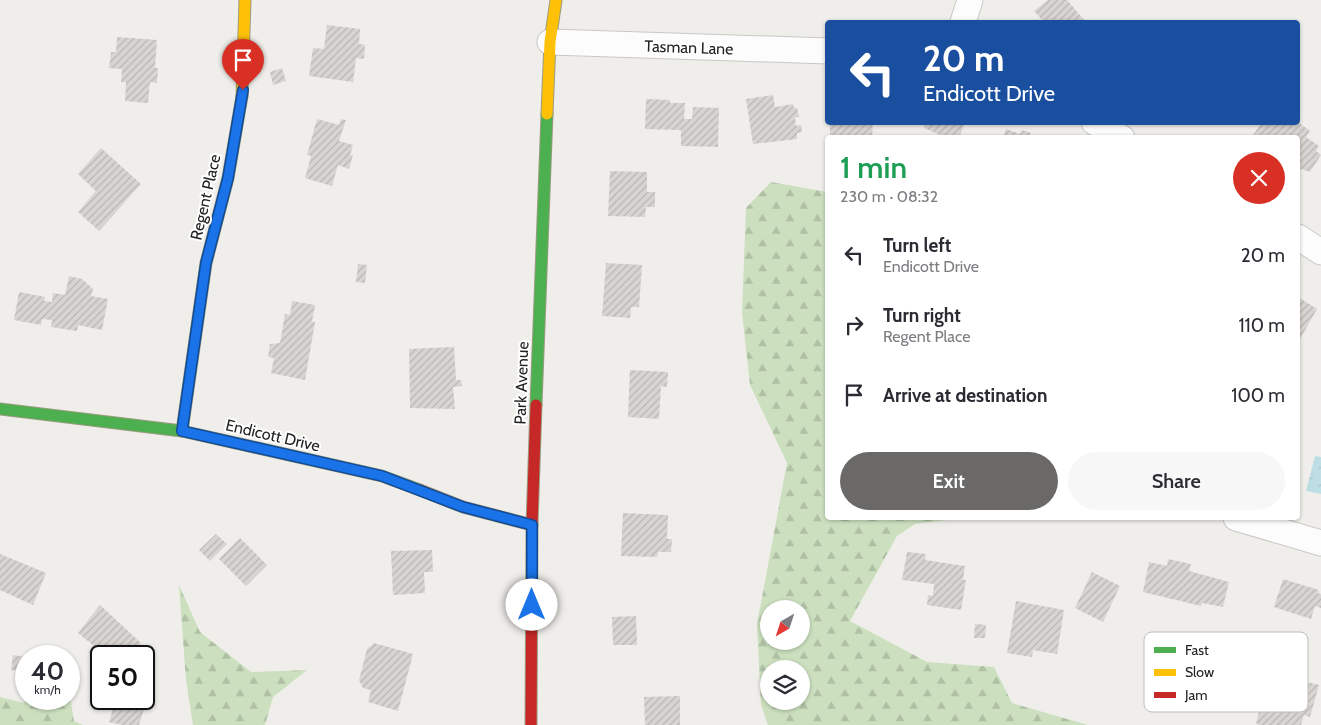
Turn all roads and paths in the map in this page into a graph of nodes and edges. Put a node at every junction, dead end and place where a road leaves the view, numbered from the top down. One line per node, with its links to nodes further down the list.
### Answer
1 (245, 0): 13 (street, Regent Place)
2 (556, 0): 6 (street, Park Avenue)
3 (970, 0): 5 (street)
4 (544, 8): 6 (street, Park Avenue)
5 (964, 20)
6 (550, 42): 7 (street, Tasman Lane); 15 (street, Park Avenue)
7 (825, 51)
8 (1099, 125): 9 (street)
9 (1117, 135)
10 (1300, 239): 11 (street)
11 (1321, 252)
12 (0, 409): 13 (street, Endicott Drive)
13 (182, 431): 15 (street, Endicott Drive)
14 (1243, 520): 16 (street)
15 (532, 525): 17 (street, Park Avenue)
16 (1321, 544)
17 (531, 725)

